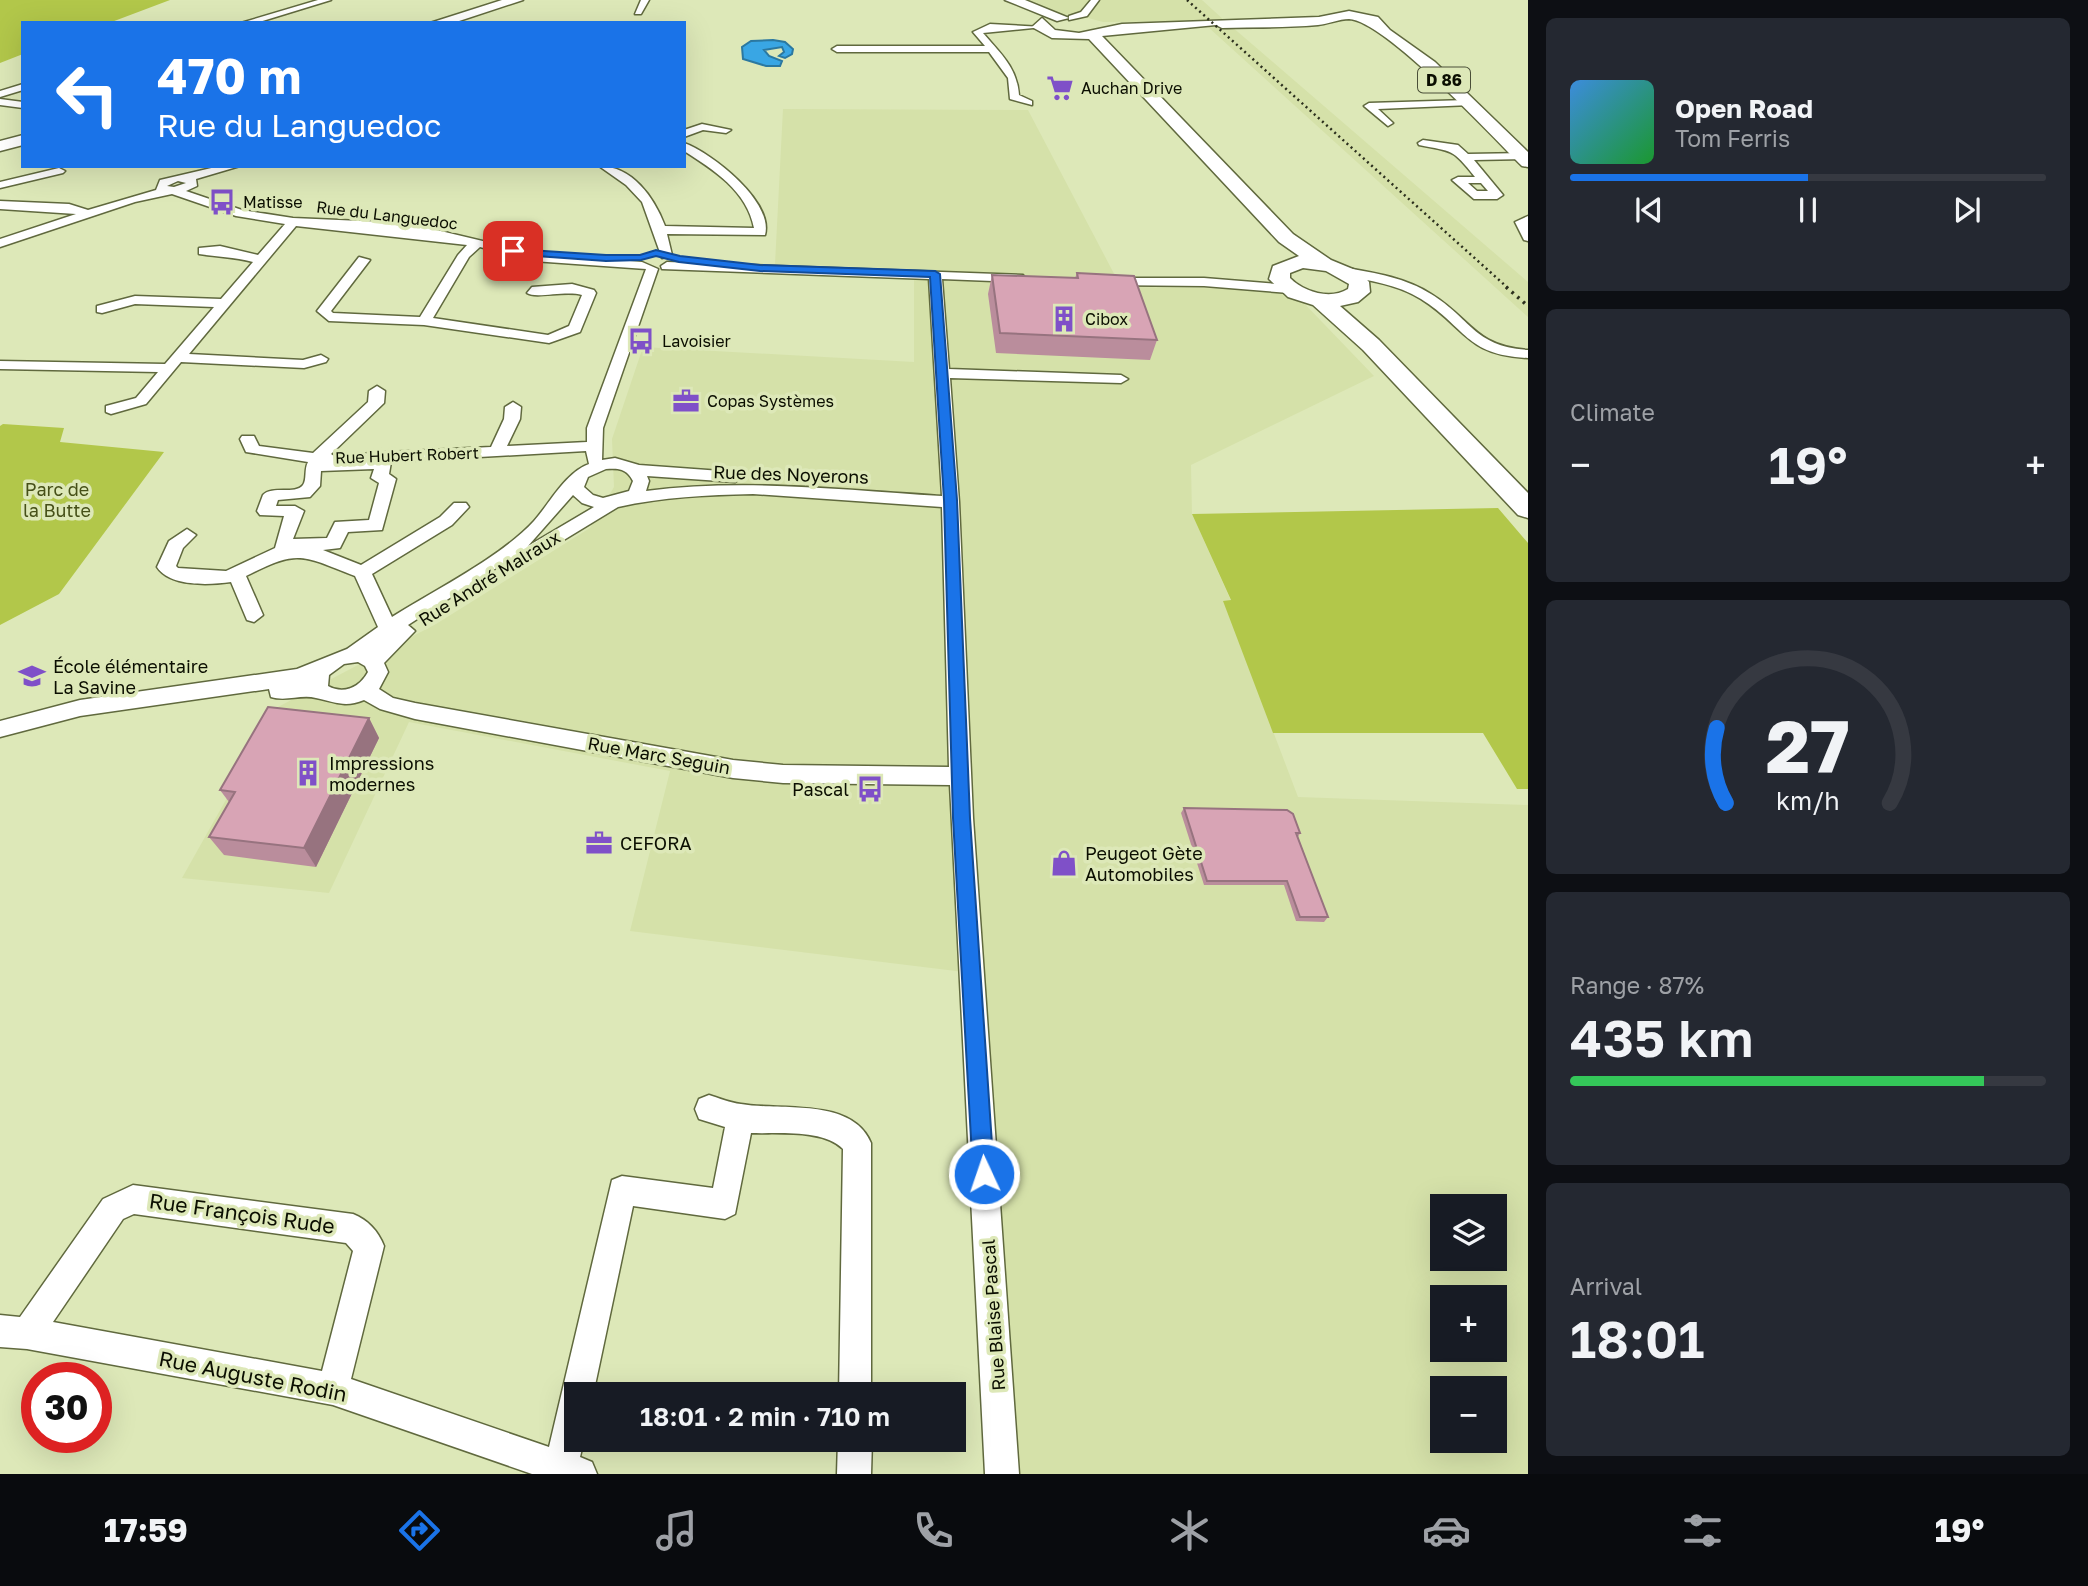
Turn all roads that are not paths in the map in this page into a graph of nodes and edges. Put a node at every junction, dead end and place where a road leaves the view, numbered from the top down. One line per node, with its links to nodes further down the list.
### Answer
1 (327, 0): 8 (street)
2 (516, 0): 9 (main road)
3 (645, 0): 6 (street)
4 (1095, 0): 11 (street)
5 (1018, 3): 11 (main road); 12 (main road)
6 (638, 12)
7 (1337, 13): 10 (main road); 10 (main road, D 86); 11 (main road)
8 (252, 21)
9 (444, 21)
10 (1360, 22): 14 (main road, D 86); 14 (main road, D 86)
11 (1084, 23): 12 (main road); 13 (main road); 53 (main road)
12 (1041, 25): 13 (main road); 16 (street)
13 (1066, 37): 55 (main road)
14 (1396, 41): 21 (main road, D 86)
15 (838, 49): 16 (street)
16 (993, 49): 20 (street)
17 (21, 87): 18 (street)
18 (0, 94)
19 (0, 102): 22 (street)
20 (1028, 103)
21 (1467, 103): 23 (street); 31 (main road, D 86)
22 (21, 105)
23 (1388, 123)
24 (726, 130): 25 (street)
25 (686, 133)
26 (21, 141): 28 (main road)
27 (1423, 143): 30 (street)
28 (0, 146)
29 (686, 147): 45 (street)
30 (1465, 157): 31 (street); 36 (street)
31 (1522, 158): 35 (main road, D 86)
32 (230, 168): 37 (street)
33 (607, 168): 45 (street)
34 (59, 171): 38 (street)
35 (1528, 174)
36 (1484, 180)
37 (188, 181): 39 (street); 39 (street); 40 (street, Rue du Languedoc)
38 (0, 184)
39 (167, 187): 40 (street, Rue du Languedoc); 42 (street)
40 (202, 198): 44 (street, Rue du Languedoc)
41 (0, 205): 42 (street)
42 (89, 213): 47 (street)
43 (1528, 220): 46 (street)
44 (293, 222): 48 (street, Rue du Languedoc); 50 (street)
45 (660, 233): 52 (street)
46 (1528, 237)
47 (0, 243)
48 (477, 243): 52 (street, Rue du Languedoc); 64 (street)
49 (203, 251): 50 (street)
50 (262, 260): 62 (street)
51 (364, 260): 64 (street)
52 (656, 260): 54 (street, Rue du Languedoc); 77 (street)
53 (1325, 265): 55 (main road); 58 (main road)
54 (935, 274): 56 (street, Rue du Languedoc); 70 (street, Rue Blaise Pascal)
55 (1283, 276): 57 (street); 61 (main road)
56 (1031, 278)
57 (1095, 281)
58 (1353, 286): 59 (street); 59 (street); 61 (main road); 84 (main road)
59 (1411, 289): 65 (street)
60 (534, 293): 64 (street)
61 (1319, 299): 89 (main road)
62 (226, 303): 63 (street); 67 (street)
63 (102, 309)
64 (424, 321)
65 (1528, 354)
66 (321, 359): 67 (street)
67 (174, 363): 69 (street); 75 (street)
68 (0, 365): 69 (street)
69 (17, 366): 72 (street)
70 (942, 373): 71 (street); 85 (street, Rue Blaise Pascal)
71 (1121, 379)
72 (0, 381)
73 (377, 391): 79 (street, Rue Hubert Robert)
74 (513, 407): 78 (street, Rue Hubert Robert)
75 (111, 409)
76 (248, 439): 79 (street, Rue Hubert Robert)
77 (593, 446): 78 (street, Rue Hubert Robert); 80 (street)
78 (496, 453): 79 (street, Rue Hubert Robert)
79 (318, 457)
80 (595, 466): 81 (street); 83 (street)
81 (635, 470): 85 (street, Rue des Noyerons); 86 (street)
82 (388, 479): 82 (street)
83 (577, 480): 87 (street); 94 (street, Rue André Malraux)
84 (1528, 489)
85 (950, 496): 86 (street, Rue des Noyerons); 102 (street, Rue Blaise Pascal)
86 (630, 498): 87 (street)
87 (612, 504): 96 (street, Rue André Malraux)
88 (460, 507): 91 (street)
89 (1528, 509)
90 (187, 535): 92 (street)
91 (362, 572): 92 (street); 94 (street)
92 (236, 574): 93 (street)
93 (254, 615)
94 (388, 629): 95 (street, Rue André Malraux)
95 (353, 655): 96 (street); 97 (street)
96 (373, 661): 99 (street)
97 (323, 668): 98 (street); 100 (street)
98 (318, 690): 99 (street); 101 (street)
99 (365, 690): 102 (street, Rue Marc Seguin)
100 (0, 729)
101 (0, 740)
102 (960, 776): 113 (street, Rue Blaise Pascal)
103 (709, 1109): 104 (street)
104 (740, 1118): 106 (street); 107 (street)
105 (13, 1332): 108 (street, Rue Auguste Rodin); 108 (street, Rue François Rude)
106 (580, 1382)
107 (855, 1382)
108 (333, 1389): 111 (street, Rue Auguste Rodin)
109 (572, 1452): 111 (street)
110 (855, 1452): 112 (street)
111 (570, 1470)
112 (854, 1474)
113 (1002, 1474)

